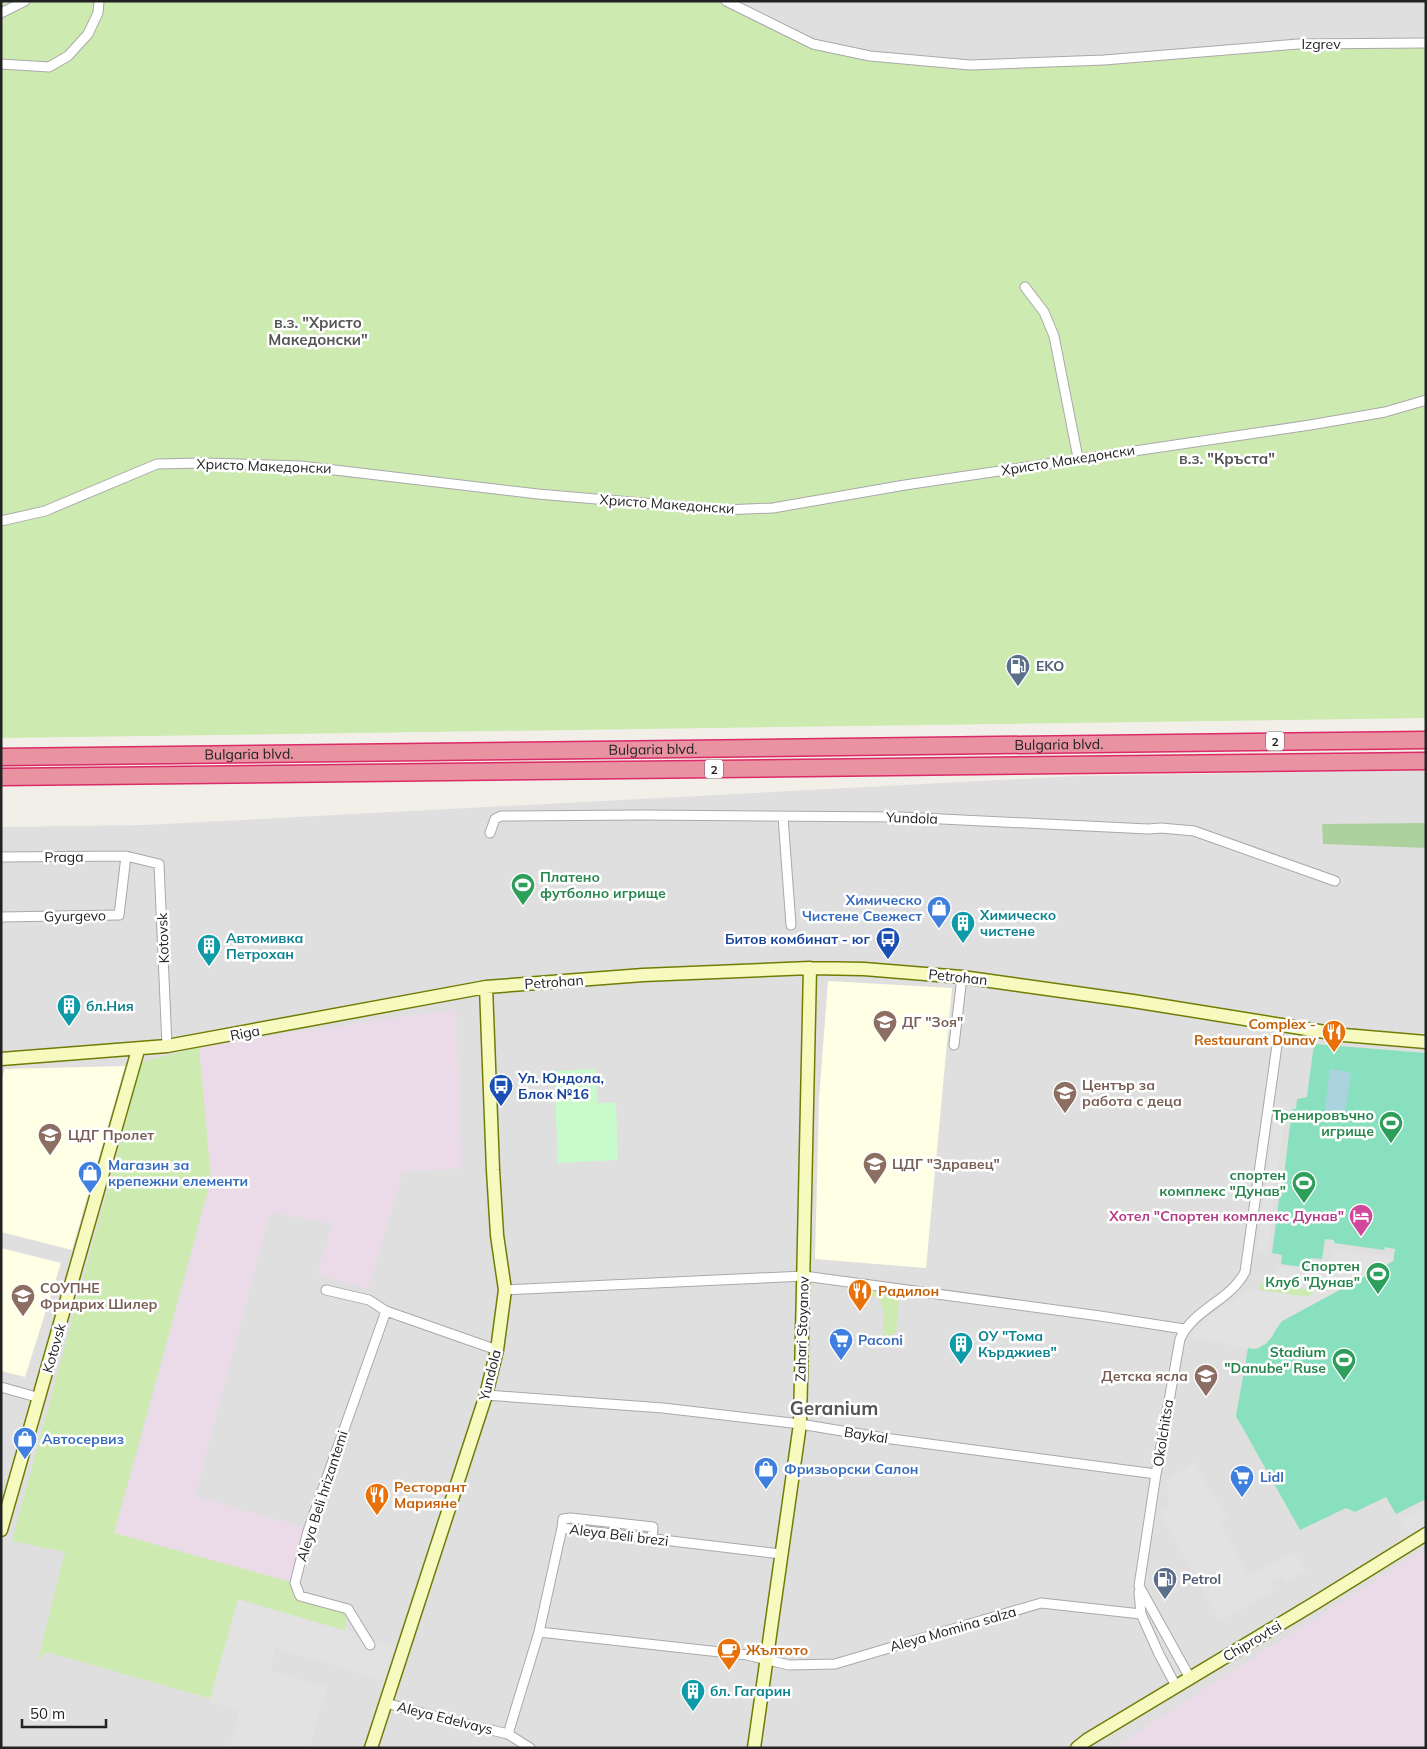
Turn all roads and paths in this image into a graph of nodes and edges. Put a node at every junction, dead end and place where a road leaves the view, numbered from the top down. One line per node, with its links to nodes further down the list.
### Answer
1 (25, 1): 4 (street)
2 (99, 1): 6 (street)
3 (726, 1): 5 (street, Izgrev)
4 (1, 13)
5 (1426, 44)
6 (1, 64)
7 (1025, 287): 9 (street)
8 (1426, 400): 9 (street, Христо Македонски)
9 (1078, 458): 10 (street, Христо Македонски)
10 (1, 522)
11 (1426, 740): 12 (highway, Bulgaria blvd. / 2)
12 (1, 757)
13 (1426, 761): 14 (highway, Bulgaria blvd. / 2)
14 (1, 777)
15 (783, 816): 16 (street, Yundola); 19 (street, Yundola); 21 (street)
16 (490, 832)
17 (126, 856): 18 (street, Praga); 20 (street, Gyurgevo); 28 (street, Kotovsk)
18 (1, 858)
19 (1335, 881)
20 (1, 917)
21 (791, 925)
22 (810, 968): 23 (street, Petrohan); 24 (street, Petrohan); 31 (street, Zahari Stoyanov)
23 (962, 976): 25 (street, Petrohan); 27 (street)
24 (486, 987): 28 (street, Riga); 33 (street, Yundola)
25 (1280, 1024): 26 (street, Petrohan); 35 (street, Okolchitsa)
26 (1426, 1042)
27 (954, 1045)
28 (167, 1046): 29 (street, Riga)
29 (138, 1050): 30 (street, Riga); 39 (street, Kotovsk)
30 (1, 1059)
31 (804, 1276): 33 (street); 35 (street); 40 (street, Zahari Stoyanov)
32 (326, 1290): 34 (street)
33 (505, 1290): 36 (street, Yundola)
34 (386, 1311): 36 (street); 48 (street, Aleya Beli hrizantemi)
35 (1184, 1329): 41 (street, Okolchitsa)
36 (497, 1350): 38 (street, Yundola)
37 (1, 1387): 39 (street)
38 (486, 1395): 40 (street, Baykal); 52 (street, Yundola)
39 (40, 1398): 42 (street, Kotovsk)
40 (800, 1424): 41 (street, Baykal); 44 (street, Zahari Stoyanov)
41 (1156, 1474): 45 (street, Okolchitsa)
42 (1, 1530)
43 (1426, 1534): 50 (street, Chiprovtsi)
44 (781, 1554): 47 (street, Aleya Beli brezi); 49 (street, Zahari Stoyanov)
45 (1139, 1586): 46 (street, Okolchitsa); 50 (street)
46 (1141, 1614): 49 (street, Aleya Momina salza); 51 (street)
47 (539, 1632): 49 (street); 53 (street, Aleya Beli brezi)
48 (370, 1645)
49 (767, 1659): 56 (street, Zahari Stoyanov)
50 (1190, 1678): 51 (street, Chiprovtsi)
51 (1176, 1686): 57 (street, Chiprovtsi)
52 (386, 1702): 53 (street, Aleya Edelvays); 54 (street, Yundola)
53 (508, 1734): 55 (street, Aleya Edelvays)
54 (371, 1748)
55 (530, 1748)
56 (754, 1748)
57 (1076, 1748)

